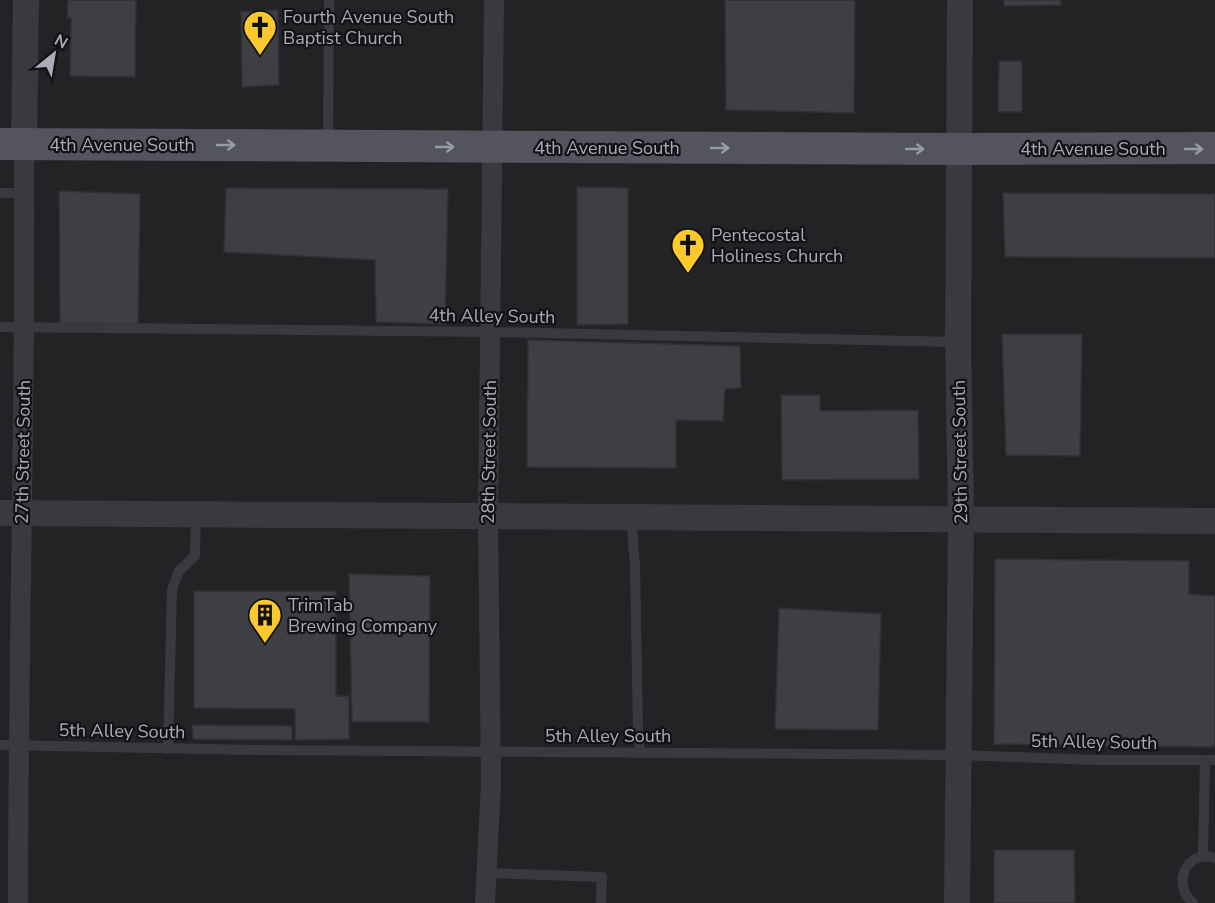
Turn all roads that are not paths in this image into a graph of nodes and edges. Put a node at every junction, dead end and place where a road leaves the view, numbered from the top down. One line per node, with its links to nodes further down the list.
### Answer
1 (26, 0): 5 (street, 27th Street South)
2 (329, 0): 6 (lane)
3 (494, 0): 7 (street, 28th Street South)
4 (960, 0): 9 (street, 29th Street South)
5 (12, 144): 6 (main road, 4th Avenue South, one-way to 6); 11 (street, 27th Street South)
6 (328, 146): 7 (main road, 4th Avenue South, one-way to 7)
7 (493, 147): 9 (main road, 4th Avenue South, one-way to 9); 14 (street, 28th Street South)
8 (1215, 148): 9 (main road, 4th Avenue South, one-way to 8)
9 (960, 149): 15 (street, 29th Street South)
10 (0, 193): 11 (lane)
11 (25, 193): 13 (street, 27th Street South)
12 (0, 327): 13 (lane, 4th Alley South)
13 (25, 328): 14 (lane, 4th Alley South); 16 (street, 27th Street South)
14 (491, 332): 15 (lane, 4th Alley South); 18 (street, 28th Street South)
15 (958, 342): 20 (street, 29th Street South)
16 (11, 513): 17 (street); 22 (street, 27th Street South)
17 (196, 514): 18 (street); 23 (lane)
18 (488, 516): 19 (street); 24 (street, 28th Street South)
19 (631, 517): 20 (street); 25 (lane)
20 (961, 519): 21 (street); 26 (street, 29th Street South)
21 (1215, 521)
22 (9, 746): 23 (lane, 5th Alley South); 31 (street, 27th Street South)
23 (168, 748): 24 (lane, 5th Alley South)
24 (490, 752): 25 (lane, 5th Alley South); 30 (street, 28th Street South)
25 (640, 753): 26 (lane, 5th Alley South)
26 (959, 755): 27 (lane, 5th Alley South); 34 (street, 29th Street South)
27 (1210, 760): 28 (lane)
28 (1203, 856): 29 (lane); 35 (lane)
29 (1215, 858)
30 (486, 873): 32 (street, 28th Street South); 33 (lane)
31 (18, 903)
32 (485, 903)
33 (601, 903)
34 (957, 903)
35 (1193, 903)

